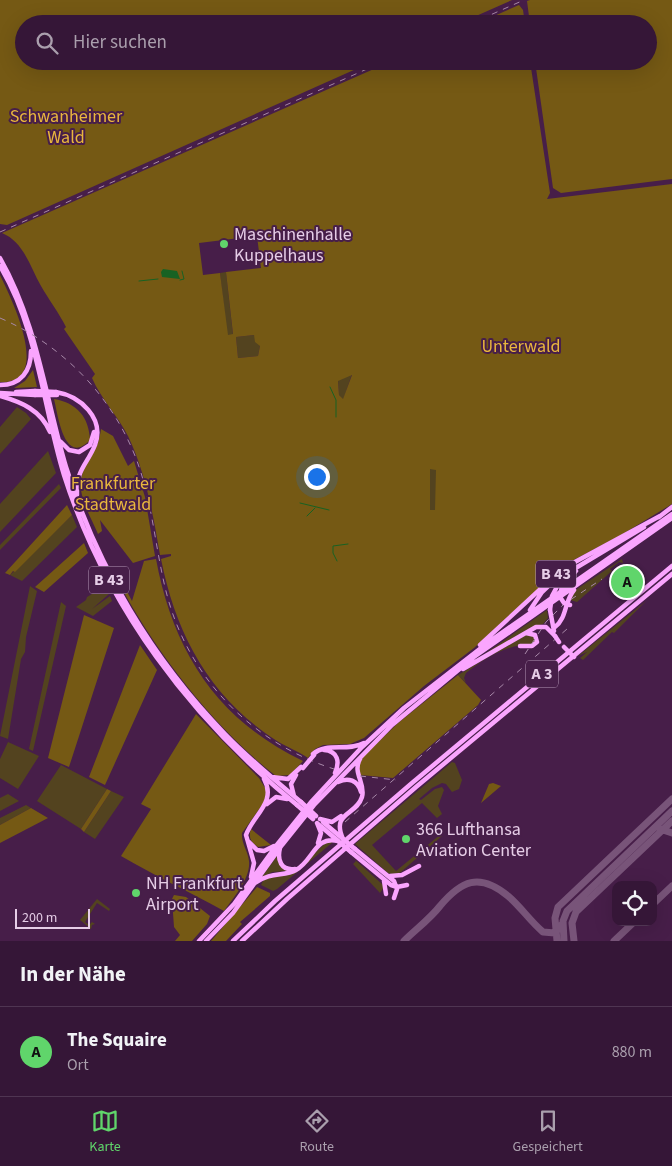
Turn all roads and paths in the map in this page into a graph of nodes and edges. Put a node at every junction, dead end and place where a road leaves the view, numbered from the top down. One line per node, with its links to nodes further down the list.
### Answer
1 (0, 258): 7 (highway)
2 (0, 266): 3 (highway)
3 (31, 345): 4 (highway); 8 (highway, B 43)
4 (0, 385)
5 (0, 393): 6 (highway, bridge); 8 (highway)
6 (57, 394): 7 (highway); 9 (highway)
7 (57, 435): 9 (highway)
8 (57, 449): 32 (highway, B 43)
9 (77, 498): 31 (highway, B 43)
10 (672, 507): 12 (highway, B 43)
11 (672, 514): 19 (highway, B 43)
12 (660, 516): 14 (highway, B 43); 25 (highway, B 43)
13 (672, 518): 17 (highway, B 43)
14 (599, 555): 18 (highway, B 43); 21 (highway)
15 (672, 566): 52 (highway, A 3)
16 (672, 574): 53 (highway, A 3)
17 (580, 583): 19 (highway, B 43); 22 (highway)
18 (560, 584): 20 (highway, bridge); 22 (highway, B 43, bridge)
19 (554, 599): 21 (highway, B 43); 27 (highway, B 43)
20 (570, 605)
21 (524, 617): 25 (highway, B 43)
22 (554, 633): 23 (highway, B 43); 26 (highway, bridge)
23 (523, 634): 24 (highway); 27 (highway, B 43)
24 (520, 646)
25 (468, 656): 28 (highway, B 43)
26 (574, 656)
27 (451, 675): 28 (highway, B 43)
28 (369, 743): 29 (highway); 33 (highway, B 43); 34 (highway, B 43); 37 (highway, B 43)
29 (313, 755): 30 (highway, bridge); 33 (highway)
30 (302, 767): 31 (highway); 35 (highway)
31 (268, 775): 35 (highway, B 43)
32 (262, 776): 35 (highway, B 43); 44 (highway, B 43)
33 (332, 778): 39 (highway, B 43)
34 (329, 788): 36 (highway); 38 (highway, B 43)
35 (292, 798): 36 (highway, B 43, bridge); 39 (highway)
36 (316, 819): 37 (highway, B 43); 38 (highway)
37 (338, 837): 40 (highway, B 43, bridge); 44 (highway, B 43)
38 (282, 845): 44 (highway, B 43)
39 (276, 846): 44 (highway, B 43)
40 (353, 850): 42 (highway, B 43); 43 (highway, B 43)
41 (418, 866): 42 (highway)
42 (388, 876): 45 (highway, B 43)
43 (383, 880): 45 (highway, B 43); 47 (highway)
44 (250, 884): 48 (highway, B 43)
45 (396, 885): 46 (highway); 49 (highway)
46 (407, 885)
47 (386, 894)
48 (241, 898): 50 (highway, B 43); 51 (highway, B 43)
49 (394, 898)
50 (199, 941)
51 (206, 941)
52 (233, 941)
53 (242, 941)

